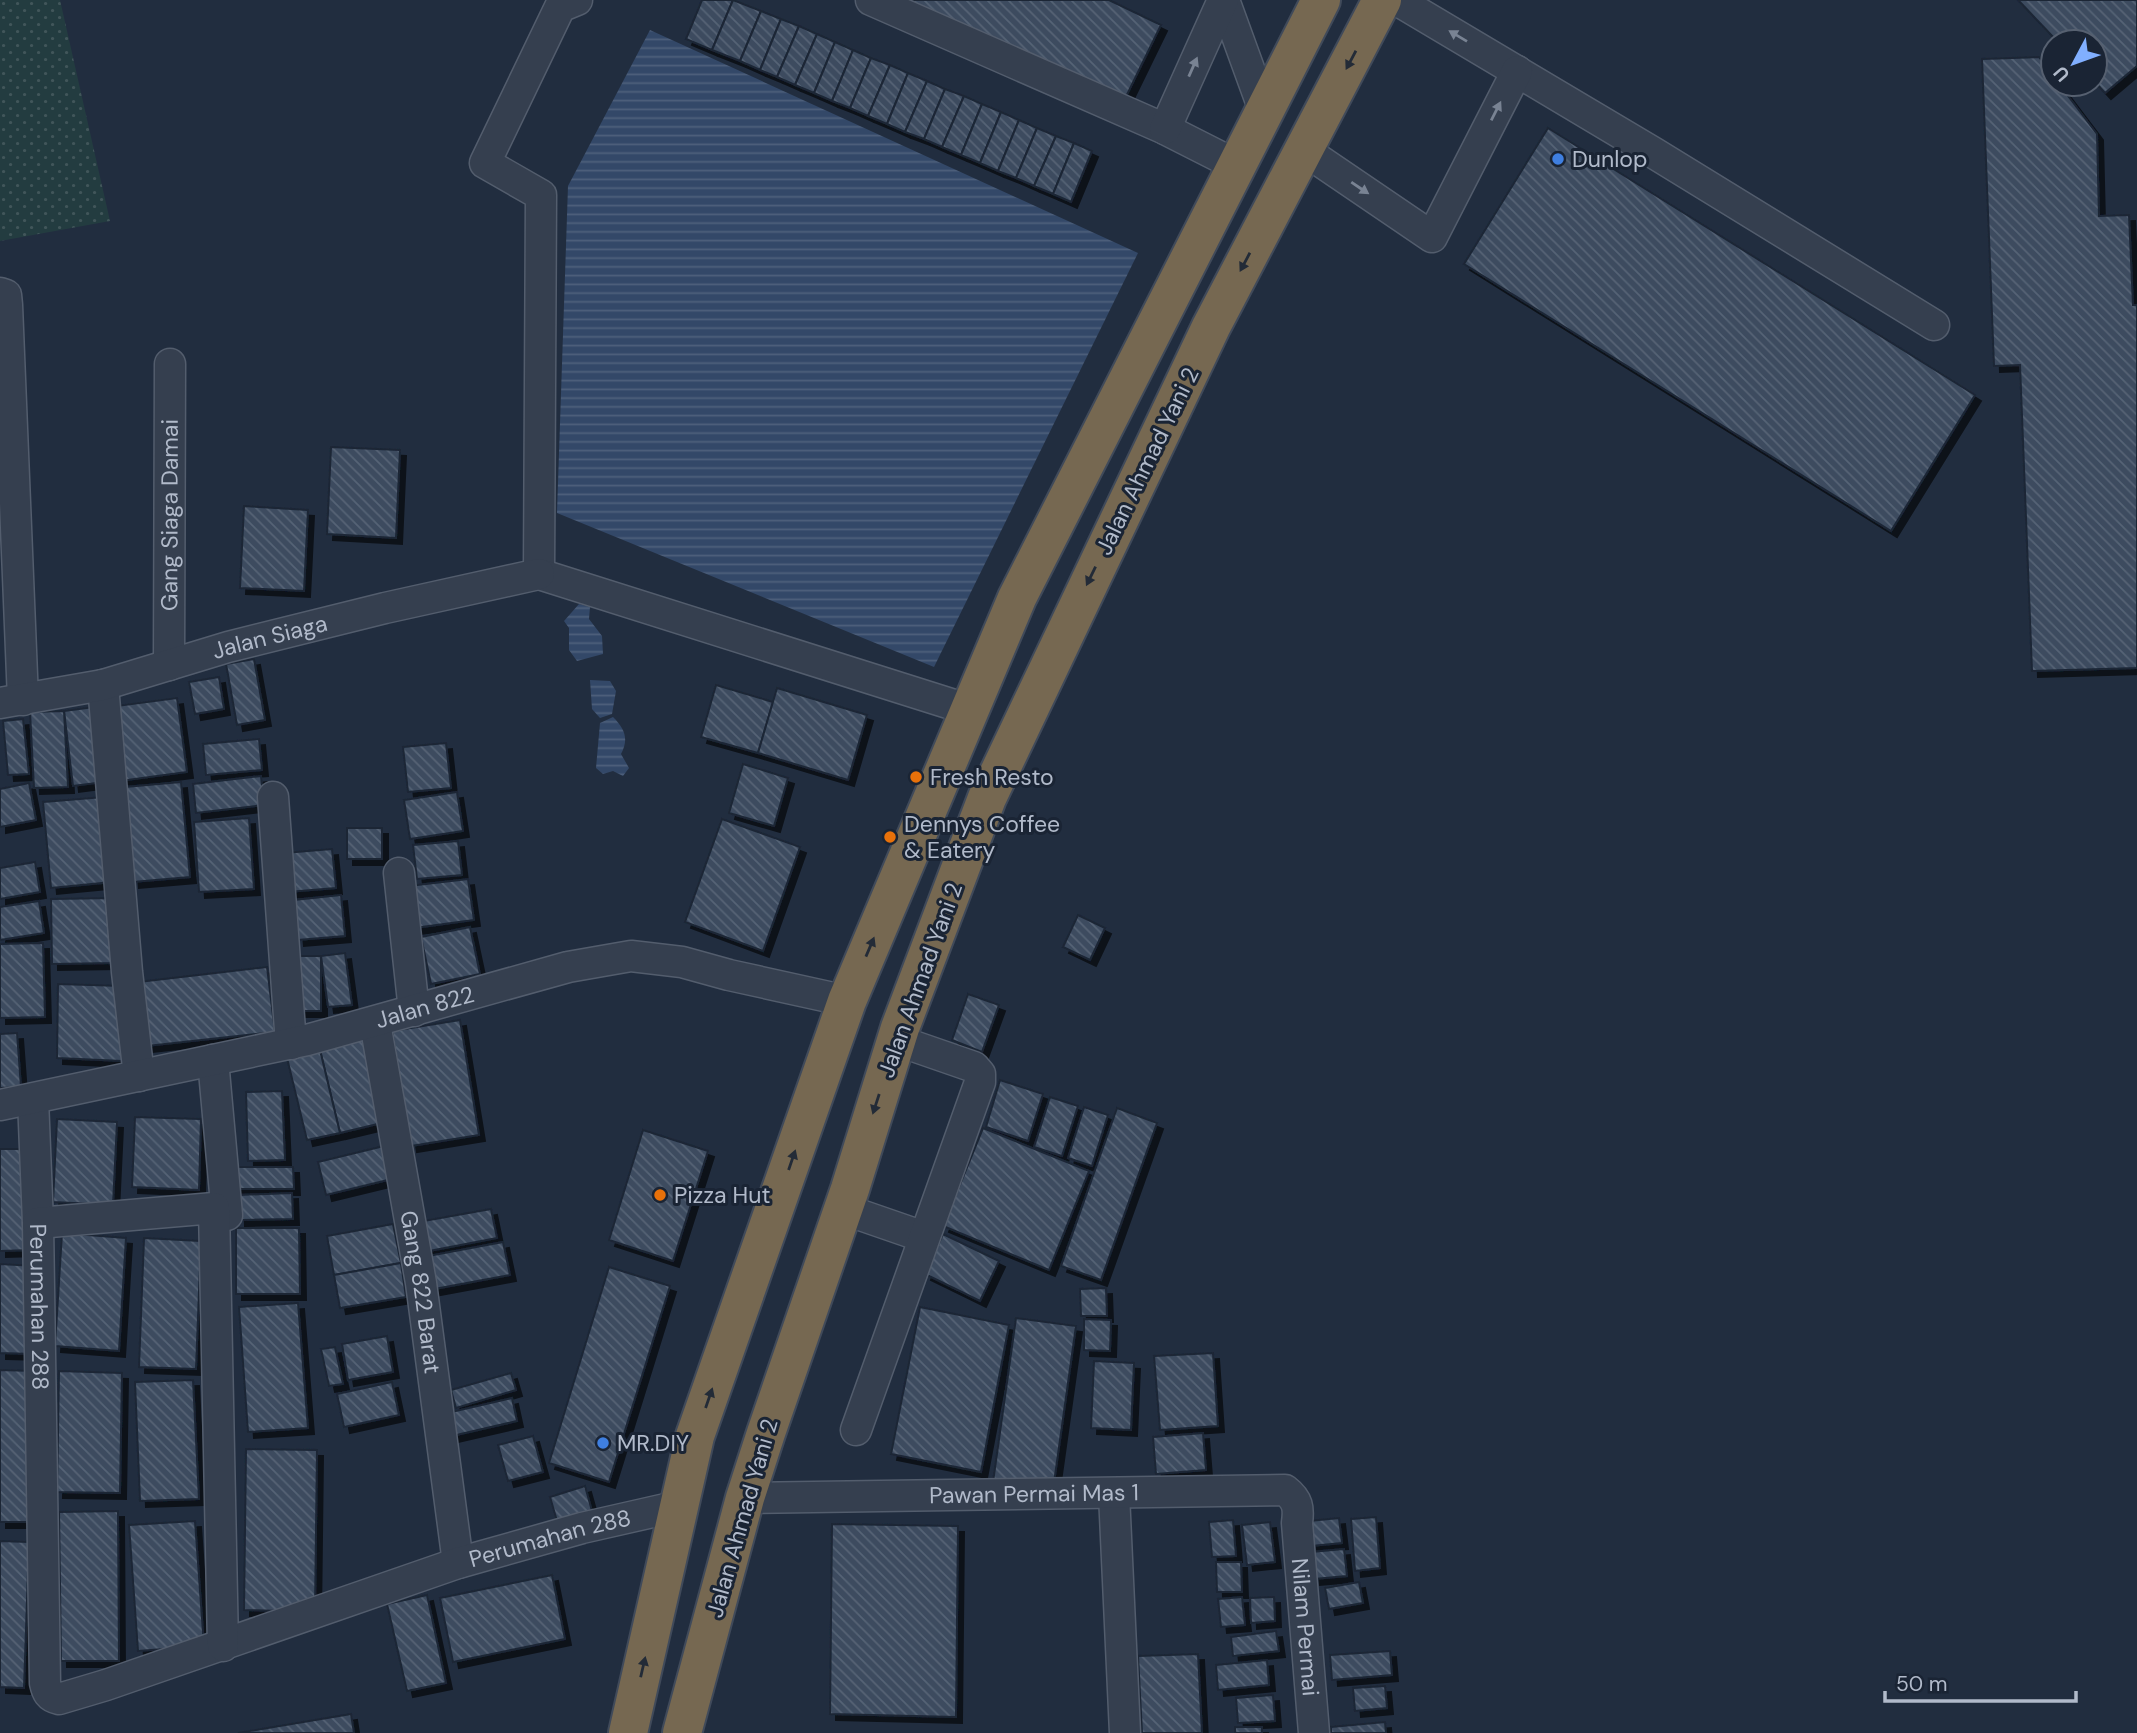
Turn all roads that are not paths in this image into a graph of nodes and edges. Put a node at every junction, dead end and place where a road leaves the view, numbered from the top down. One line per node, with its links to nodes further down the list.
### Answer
1 (577, 0): 15 (street)
2 (872, 0): 9 (street)
3 (1224, 0): 8 (street); 9 (street, one-way to 3)
4 (1321, 0): 8 (highway)
5 (1382, 0): 10 (highway, Jalan Ahmad Yani 2, one-way to 10)
6 (1397, 0): 7 (street, one-way to 6)
7 (1517, 71): 10 (street, one-way to 7); 13 (street)
8 (1265, 110): 11 (highway)
9 (1165, 129): 11 (street)
10 (1304, 150): 25 (highway, Jalan Ahmad Yani 2, one-way to 25)
11 (1236, 165): 19 (highway)
12 (0, 293): 18 (street)
13 (1934, 324)
14 (170, 364): 16 (street, Gang Siaga Damai)
15 (539, 574): 16 (street, Jalan Siaga); 19 (street)
16 (169, 665): 17 (street, Jalan Siaga)
17 (103, 685): 18 (street, Jalan Siaga); 28 (street)
18 (11, 701)
19 (970, 710): 22 (highway, one-way to 19)
20 (273, 797): 26 (street)
21 (399, 873): 23 (street)
22 (847, 1000): 23 (street, Jalan 822); 38 (highway, one-way to 22)
23 (414, 1010): 24 (street, Jalan 822)
24 (375, 1023): 26 (street, Jalan 822); 40 (street, Gang 822 Barat)
25 (896, 1040): 31 (highway, Jalan Ahmad Yani 2, one-way to 31); 34 (street)
26 (291, 1044): 27 (street, Jalan 822)
27 (213, 1060): 28 (street, Jalan 822); 32 (street)
28 (139, 1076): 29 (street, Jalan 822)
29 (33, 1099): 30 (street, Jalan 822); 33 (street)
30 (0, 1105)
31 (843, 1209): 34 (street); 37 (highway, Jalan Ahmad Yani 2)
32 (227, 1215)
33 (38, 1223): 41 (street, Perumahan 288); 41 (street, Perumahan 288)
34 (924, 1237): 35 (street)
35 (856, 1430)
36 (1114, 1494): 37 (street, Pawan Permai Mas 1); 39 (street, Pawan Permai Mas 1); 44 (street)
37 (745, 1498): 43 (highway, Jalan Ahmad Yani 2)
38 (679, 1506): 40 (street, Perumahan 288); 42 (highway, one-way to 38)
39 (1297, 1523): 45 (street, Nilam Permai)
40 (458, 1563): 41 (street, Perumahan 288)
41 (223, 1646)
42 (628, 1733)
43 (682, 1733)
44 (1125, 1733)
45 (1314, 1733)

